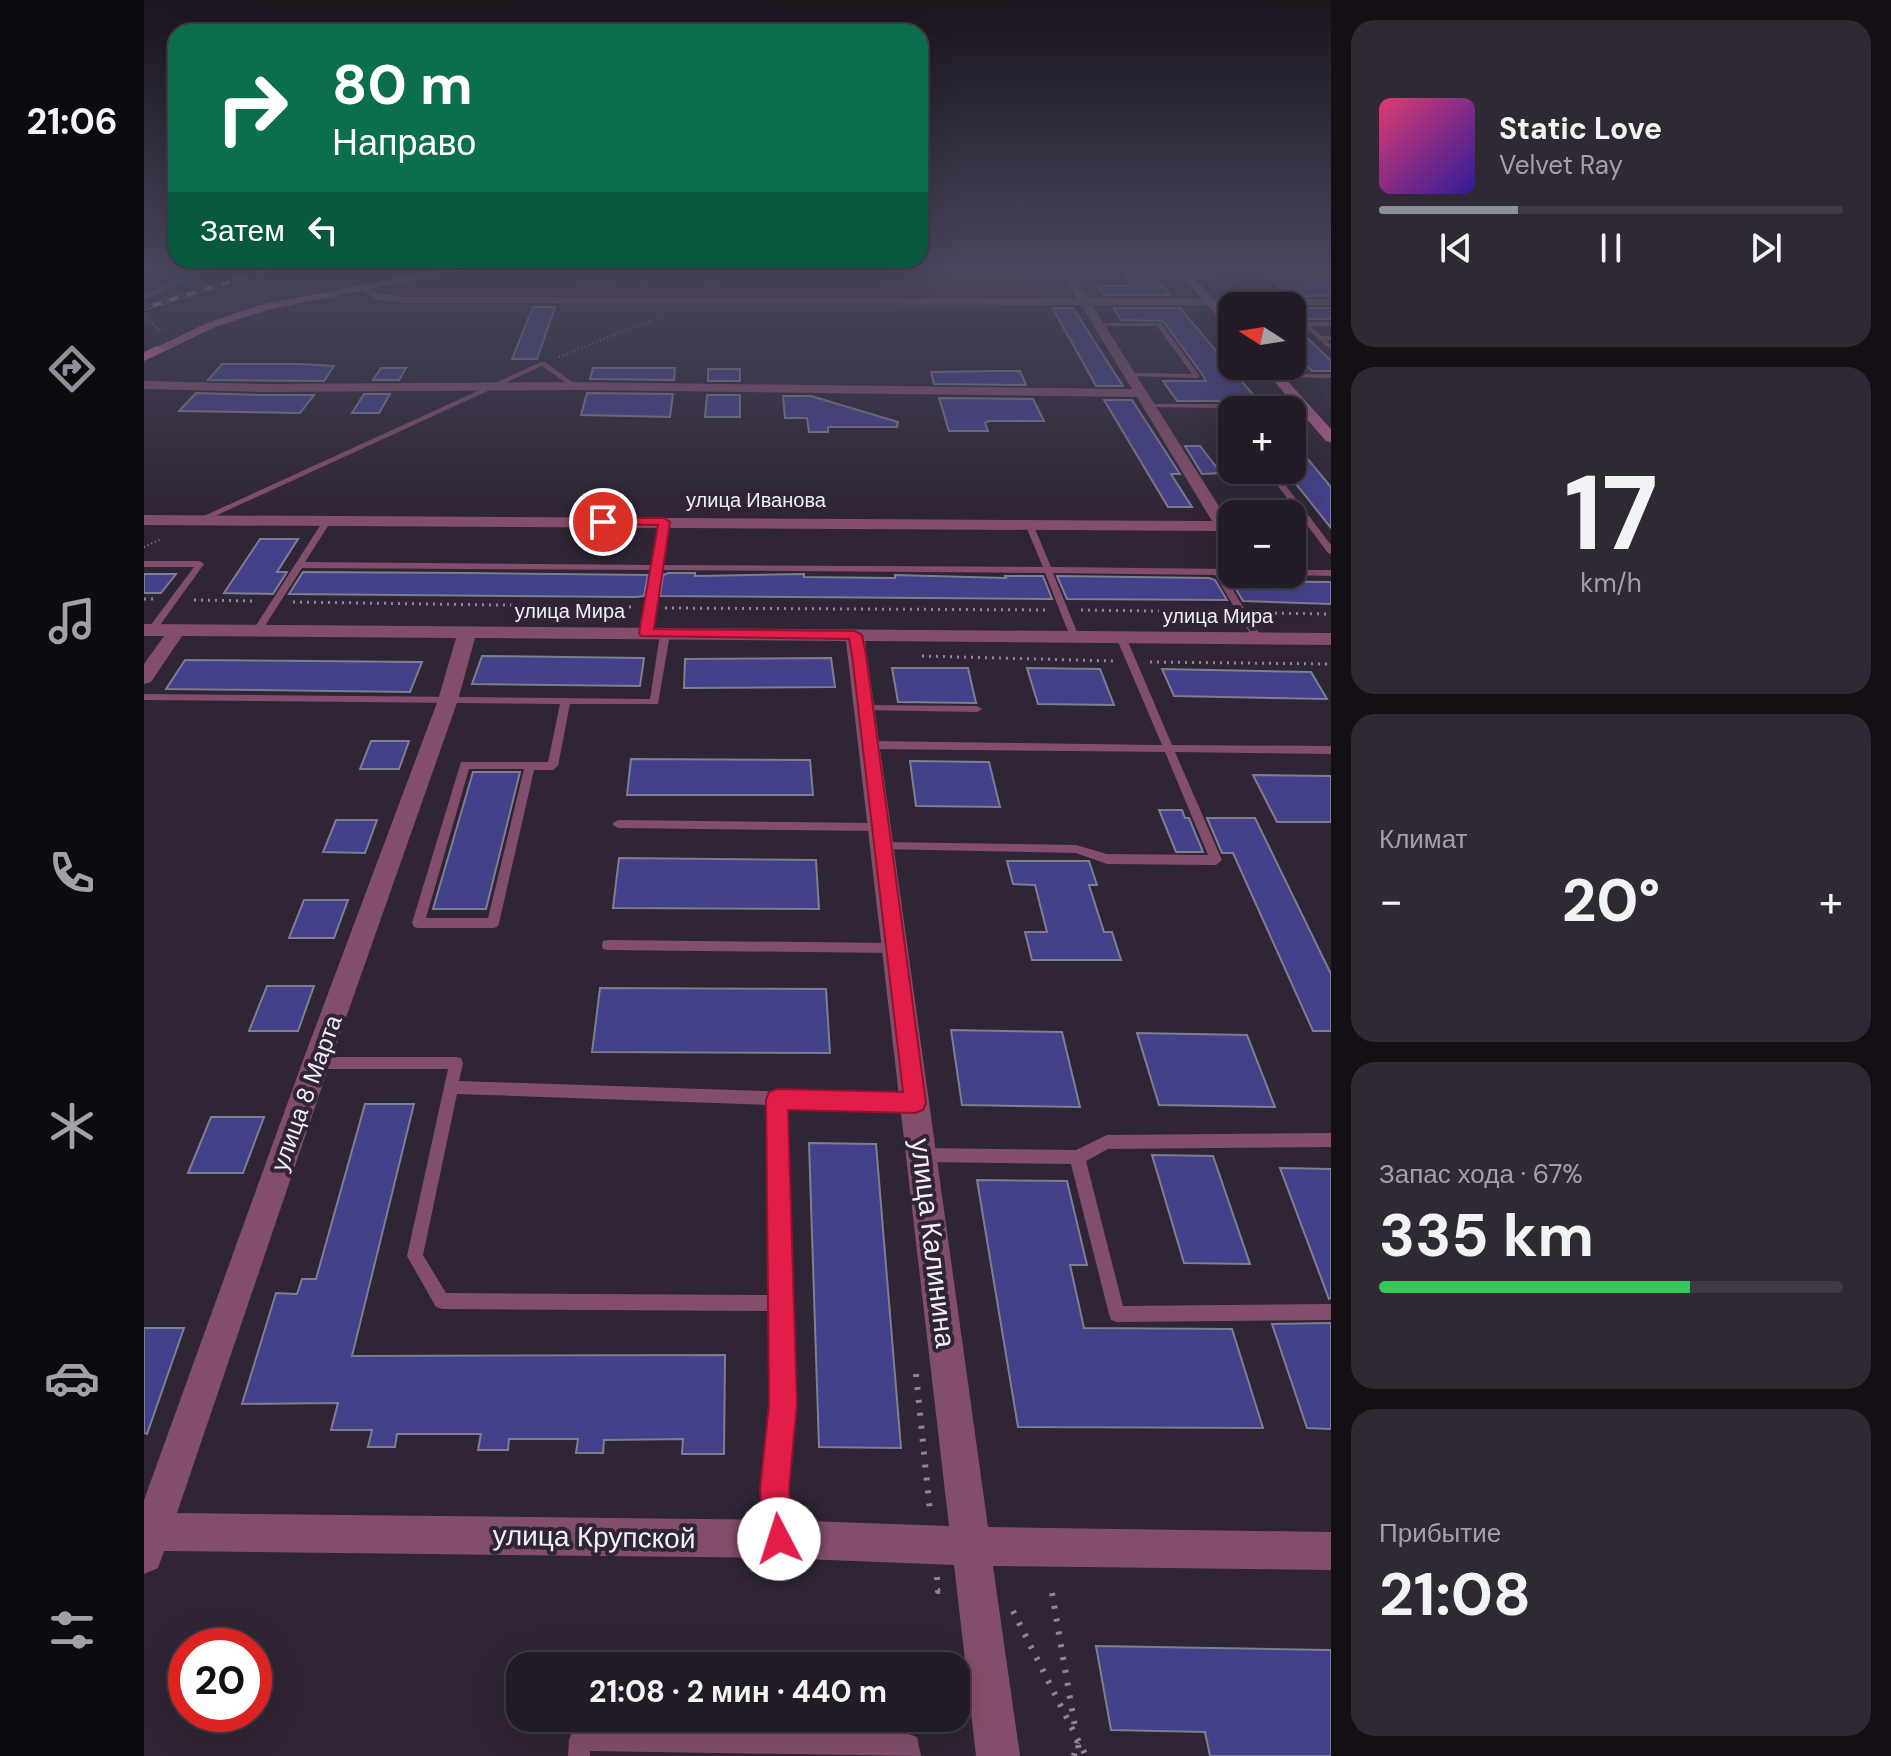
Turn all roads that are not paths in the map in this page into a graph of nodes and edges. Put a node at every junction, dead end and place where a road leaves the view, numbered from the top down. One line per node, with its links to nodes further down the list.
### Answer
1 (1116, 352): 4 (street)
2 (1179, 352): 4 (lane)
3 (1306, 374): 5 (lane)
4 (1130, 375): 10 (street)
5 (1331, 376)
6 (1279, 380): 12 (main road)
7 (144, 385): 8 (street)
8 (499, 386): 9 (street); 9 (lane); 16 (lane)
9 (574, 386): 10 (street)
10 (1144, 399): 11 (lane); 14 (street)
11 (1218, 406)
12 (1331, 438)
13 (1281, 484): 21 (lane)
14 (1218, 516)
15 (144, 520): 16 (street, улица Иванова)
16 (199, 520): 18 (street, улица Иванова)
17 (664, 522): 18 (street, улица Иванова); 19 (street, улица Иванова); 24 (lane)
18 (326, 523): 23 (lane)
19 (1029, 524): 20 (street, улица Иванова); 25 (lane)
20 (1218, 532)
21 (1331, 551)
22 (144, 564): 30 (lane)
23 (300, 565): 24 (lane); 32 (lane)
24 (656, 569): 25 (lane); 34 (lane)
25 (1048, 570): 26 (lane); 36 (lane)
26 (1218, 572)
27 (1306, 573): 28 (lane)
28 (1331, 573)
29 (1227, 588): 38 (lane)
30 (148, 630): 31 (street, улица Мира)
31 (177, 630): 32 (street, улица Мира); 40 (street)
32 (258, 630): 33 (street, улица Мира)
33 (467, 632): 34 (street, улица Мира); 42 (street, улица 8 Марта)
34 (656, 634): 35 (street, улица Мира); 43 (lane)
35 (855, 635): 36 (street, улица Мира); 44 (street, улица Калинина)
36 (1074, 637): 37 (street, улица Мира)
37 (1121, 637): 38 (street, улица Мира); 47 (lane)
38 (1257, 638): 39 (street, улица Мира)
39 (1331, 639)
40 (144, 678)
41 (144, 697): 42 (lane)
42 (448, 700): 43 (lane); 54 (street, улица 8 Марта)
43 (566, 701): 49 (lane)
44 (864, 708): 45 (lane); 46 (street, улица Калинина)
45 (977, 709)
46 (869, 745): 47 (lane); 51 (street, улица Калинина)
47 (1168, 747): 48 (lane); 51 (lane)
48 (1331, 750)
49 (530, 765): 49 (lane)
50 (618, 824): 51 (lane)
51 (881, 836): 53 (street, улица Калинина)
52 (608, 945): 53 (lane)
53 (895, 948): 57 (street, улица Калинина)
54 (316, 1063): 55 (lane); 64 (street, улица 8 Марта)
55 (452, 1087): 56 (lane); 61 (lane)
56 (777, 1100): 57 (lane); 61 (lane)
57 (915, 1103): 59 (street, улица Калинина)
58 (1331, 1140): 60 (lane)
59 (921, 1155): 60 (lane); 65 (street, улица Калинина)
60 (1077, 1157): 62 (lane)
61 (782, 1303): 63 (lane)
62 (1331, 1312)
63 (779, 1539): 64 (street, улица Крупской); 65 (street, улица Крупской)
64 (147, 1540)
65 (971, 1546): 66 (street, улица Крупской); 69 (street, улица Калинина)
66 (1331, 1551)
67 (579, 1756): 68 (lane)
68 (910, 1756)
69 (998, 1756)

